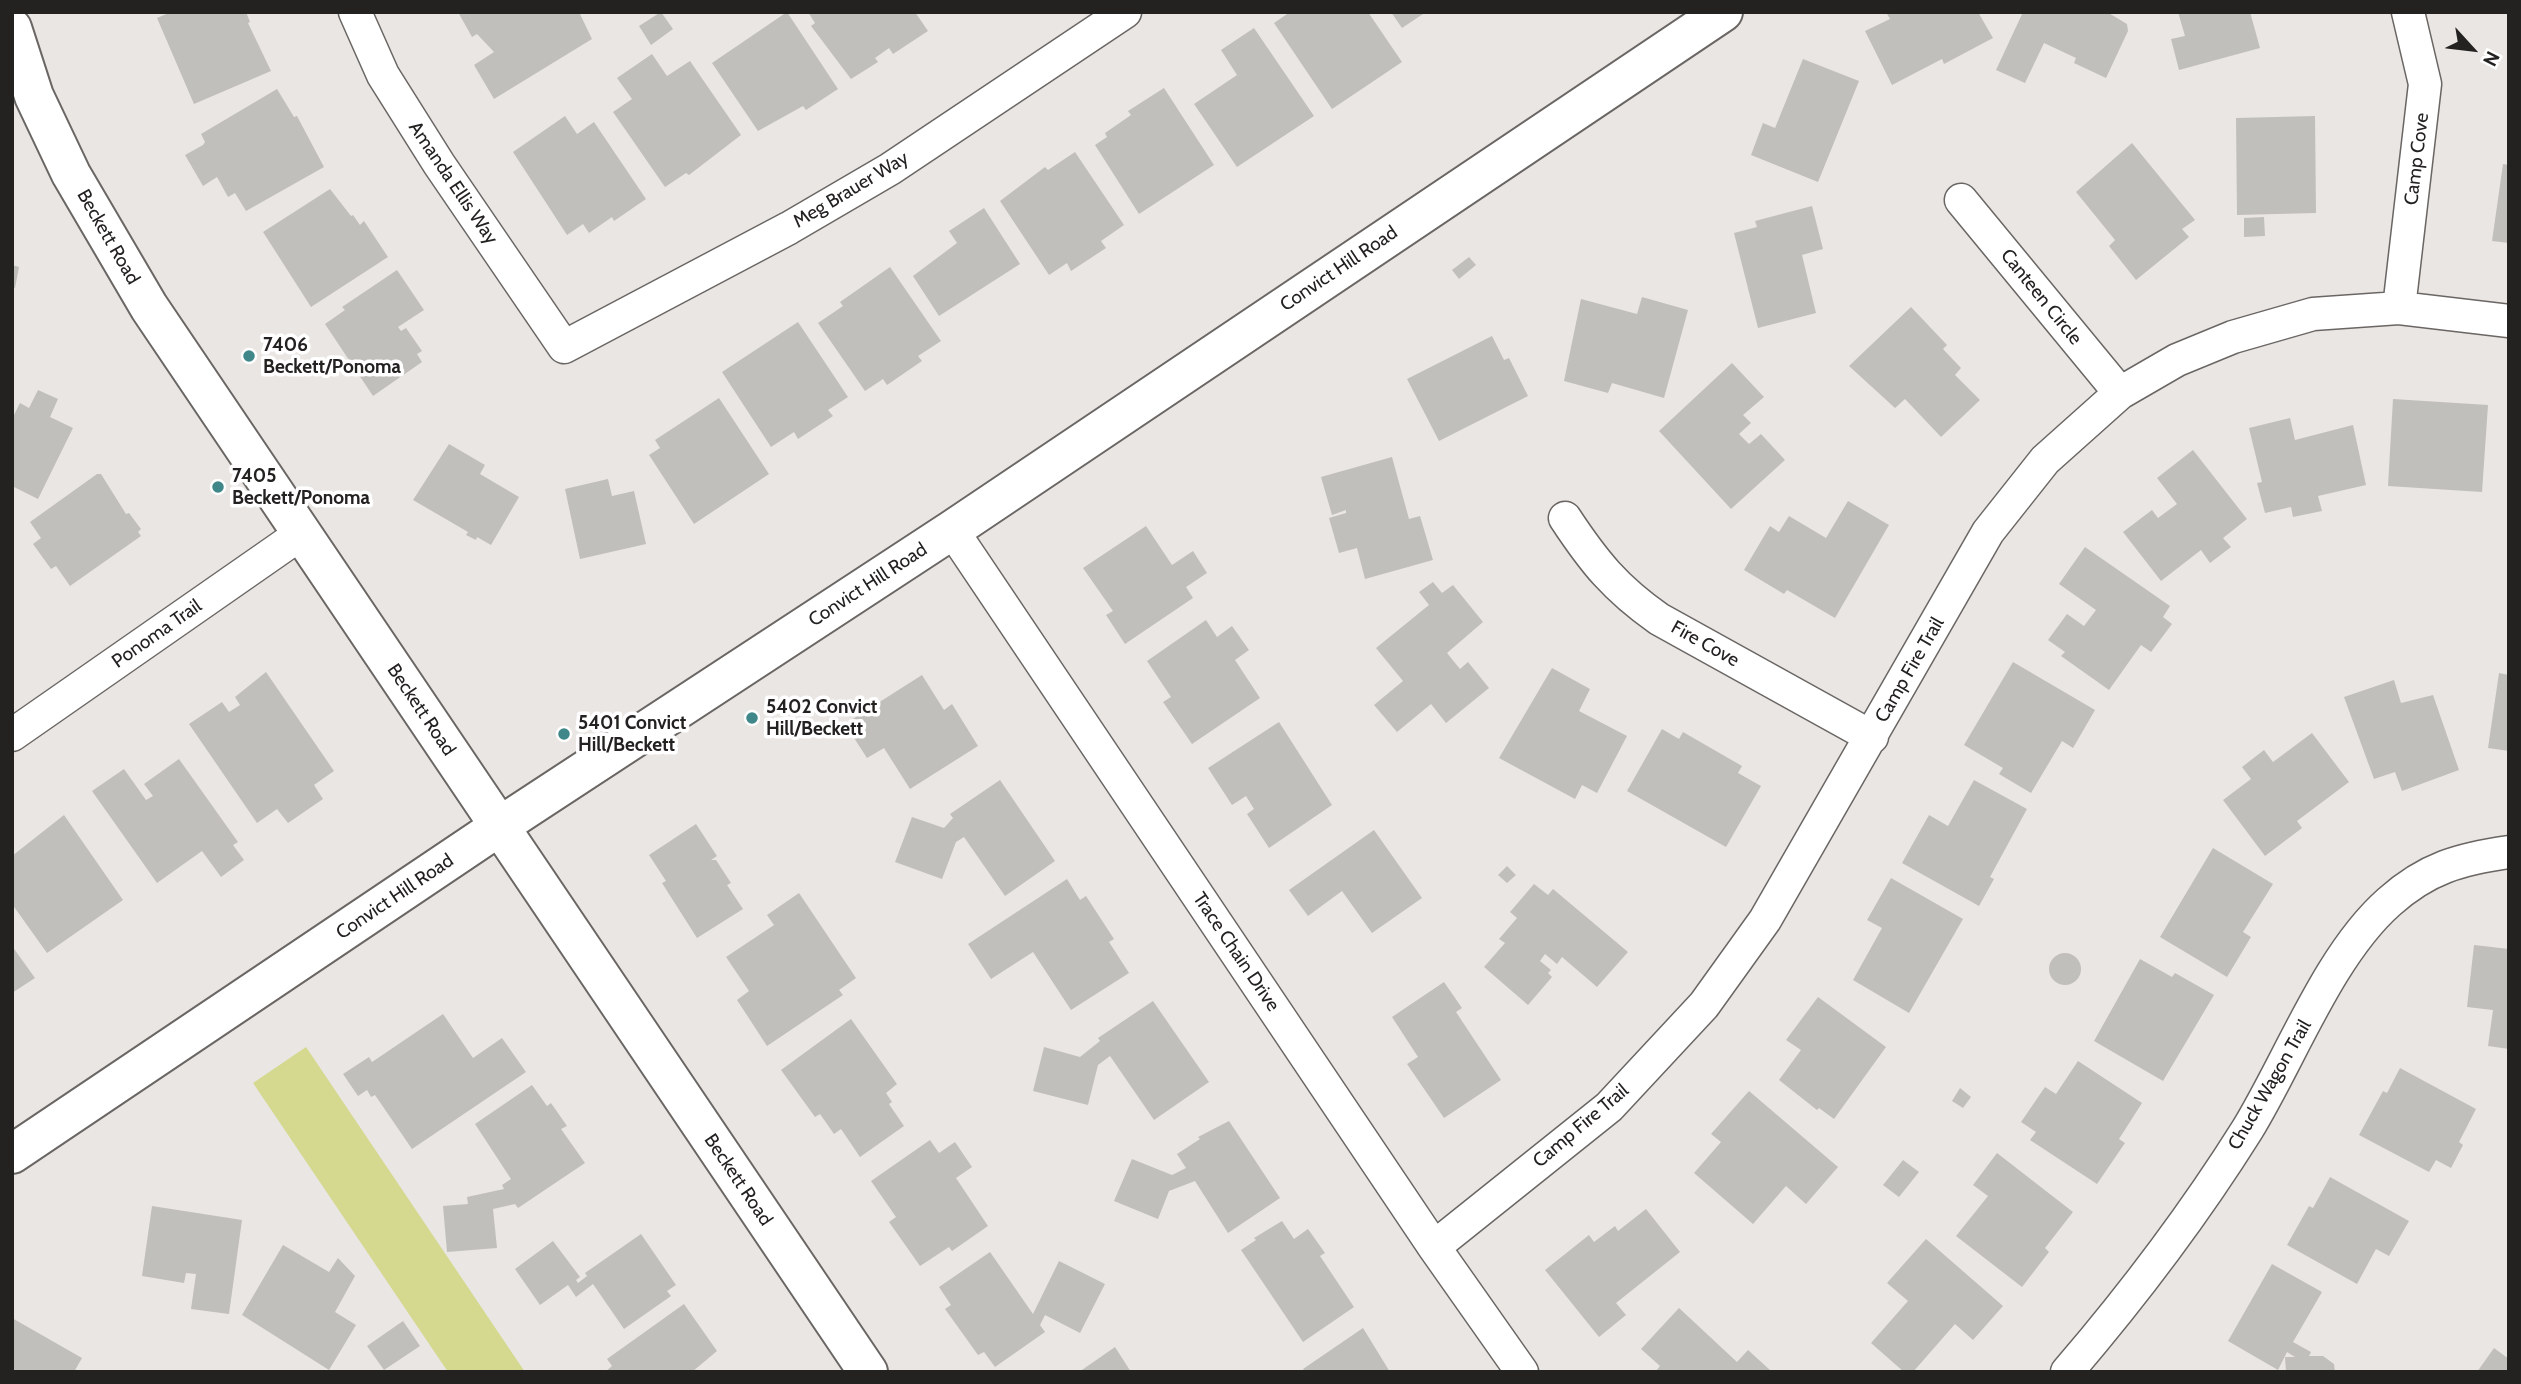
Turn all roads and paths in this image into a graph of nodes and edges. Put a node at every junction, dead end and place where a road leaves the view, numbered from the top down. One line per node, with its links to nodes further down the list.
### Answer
1 (355, 12): 9 (street, Amanda Ellis Way)
2 (1125, 12): 9 (street, Meg Brauer Way)
3 (1723, 12): 12 (street, Convict Hill Road)
4 (2408, 12): 7 (street, Camp Cove)
5 (12, 28): 13 (street, Beckett Road)
6 (1961, 200): 10 (street, Canteen Circle)
7 (2399, 308): 8 (street, Camp Fire Trail); 10 (street, Camp Fire Trail)
8 (2509, 321)
9 (564, 347)
10 (2120, 393): 15 (street, Camp Fire Trail)
11 (1565, 518): 15 (street, Fire Cove)
12 (952, 530): 16 (street, Convict Hill Road); 19 (street, Trace Chain Drive)
13 (302, 533): 14 (street, Ponoma Trail); 16 (street, Beckett Road)
14 (13, 732)
15 (1872, 737): 19 (street, Camp Fire Trail)
16 (500, 826): 18 (street, Convict Hill Road); 20 (street, Beckett Road)
17 (2509, 852): 22 (street, Chuck Wagon Trail)
18 (12, 1154)
19 (1434, 1247): 21 (street, Trace Chain Drive)
20 (868, 1372)
21 (1522, 1372)
22 (2067, 1372)

